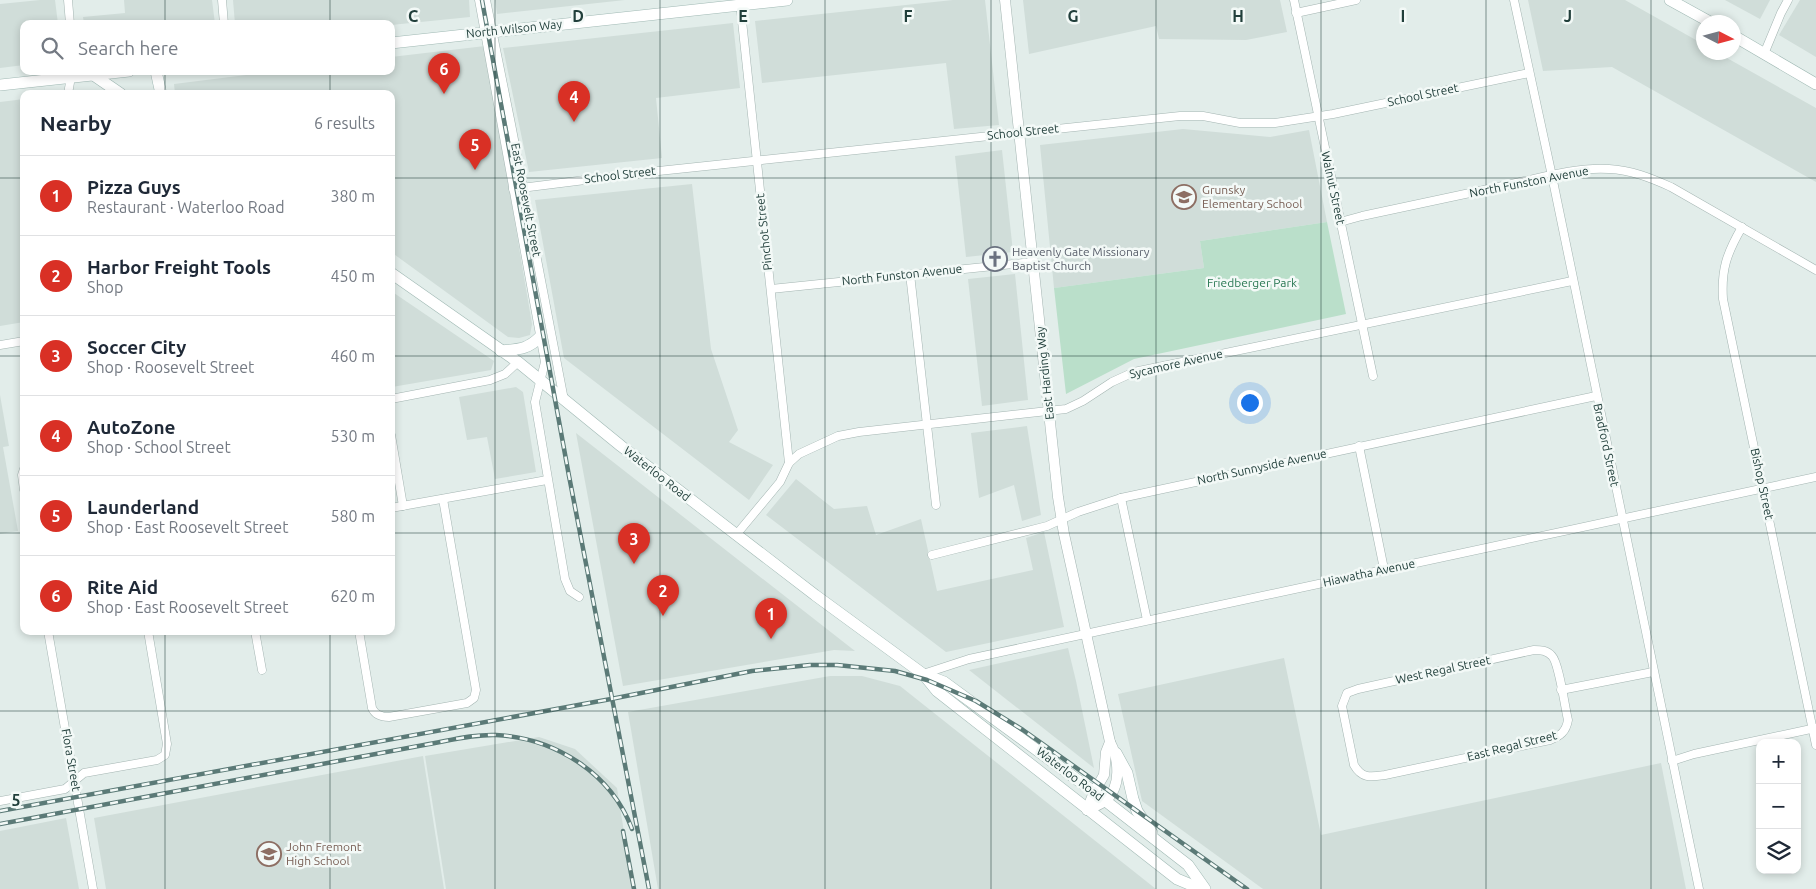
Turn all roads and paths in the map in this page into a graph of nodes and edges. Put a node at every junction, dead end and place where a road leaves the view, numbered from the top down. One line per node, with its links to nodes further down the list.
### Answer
1 (68, 0): 15 (street)
2 (222, 0): 16 (street)
3 (479, 0): 17 (street, East Roosevelt Street)
4 (486, 0): 17 (street, East Roosevelt Street)
5 (786, 0): 12 (main road, North Wilson Way)
6 (1005, 0): 32 (street, East Harding Way)
7 (1294, 0): 13 (street, Walnut Street)
8 (1356, 0): 13 (street)
9 (1514, 0): 21 (street, Bradford Street)
10 (1670, 0): 14 (main road)
11 (1788, 0): 20 (street)
12 (740, 2): 17 (main road, North Wilson Way); 33 (street, Pinchot Street)
13 (1296, 13): 31 (street, Walnut Street)
14 (1697, 15)
15 (70, 20)
16 (224, 20)
17 (488, 32): 19 (main road, North Wilson Way); 35 (street, East Roosevelt Street); 36 (street, East Roosevelt Street)
18 (1741, 40): 20 (main road)
19 (395, 43)
20 (1764, 54): 26 (main road)
21 (1529, 73): 31 (street, School Street); 34 (street, Bradford Street)
22 (65, 75): 27 (main road)
23 (71, 75): 28 (street)
24 (93, 75): 29 (main road)
25 (157, 75): 30 (main road)
26 (1816, 84)
27 (0, 85)
28 (69, 90)
29 (115, 90)
30 (160, 90)
31 (1318, 116): 32 (street, School Street); 37 (street, Walnut Street)
32 (1019, 133): 33 (street, School Street); 39 (street, East Harding Way)
33 (756, 160): 35 (street, School Street); 44 (street, Pinchot Street)
34 (1552, 176): 37 (street, North Funston Avenue); 38 (street, North Funston Avenue); 43 (street, Bradford Street)
35 (524, 187): 36 (street, School Street); 55 (street, East Roosevelt Street)
36 (513, 189): 46 (street, East Roosevelt Street)
37 (1340, 222): 45 (street, Walnut Street)
38 (1742, 227): 40 (street, North Funston Avenue); 63 (street, Bishop Street)
39 (1033, 262): 41 (street, North Funston Avenue); 56 (street, East Harding Way)
40 (1816, 270)
41 (910, 274): 44 (street, North Funston Avenue); 57 (street)
42 (395, 276): 49 (main road, Waterloo Road)
43 (1572, 281): 45 (street, Sycamore Avenue); 53 (street, Bradford Street)
44 (770, 289): 60 (street, Pinchot Street)
45 (1361, 324): 51 (street, Walnut Street); 56 (street, Sycamore Avenue)
46 (540, 337): 49 (main road); 52 (street, East Roosevelt Street)
47 (20, 342): 48 (street)
48 (0, 345)
49 (501, 351): 50 (main road, Waterloo Road)
50 (518, 362): 52 (main road, Waterloo Road); 54 (street)
51 (1373, 376)
52 (541, 380): 55 (main road, Waterloo Road); 62 (street, East Roosevelt Street)
53 (1596, 396): 58 (street, North Sunnyside Avenue); 69 (street, Bradford Street)
54 (395, 398)
55 (564, 400): 71 (main road, Waterloo Road)
56 (1049, 412): 57 (street, Sycamore Avenue); 70 (street, East Harding Way)
57 (926, 425): 60 (street, Sycamore Avenue); 66 (street)
58 (1359, 446): 64 (street, North Sunnyside Avenue); 73 (street)
59 (395, 457): 67 (street)
60 (789, 463): 71 (street, Sycamore Avenue)
61 (1816, 477): 63 (street, Hiawatha Avenue)
62 (547, 480): 65 (street); 74 (street, East Roosevelt Street)
63 (1762, 488): 69 (street, Hiawatha Avenue); 85 (street, Bishop Street)
64 (1121, 498): 70 (street, North Sunnyside Avenue); 75 (street)
65 (443, 499): 67 (street); 80 (street)
66 (936, 505)
67 (404, 506): 68 (street)
68 (395, 507)
69 (1622, 518): 73 (street, Hiawatha Avenue); 82 (street, Bradford Street)
70 (1062, 520): 72 (street, North Sunnyside Avenue); 76 (street, East Harding Way)
71 (736, 535): 83 (main road, Waterloo Road)
72 (932, 555)
73 (1384, 569): 75 (street, Hiawatha Avenue)
74 (579, 597)
75 (1147, 620): 76 (street, Hiawatha Avenue)
76 (1086, 633): 83 (street, Hiawatha Avenue); 87 (street, East Harding Way)
77 (49, 635): 91 (street, Flora Street)
78 (149, 635): 91 (street)
79 (256, 635): 81 (street)
80 (360, 635)
81 (262, 670)
82 (1653, 672): 84 (street); 90 (street, Bradford Street)
83 (923, 674): 92 (main road, Waterloo Road); 95 (main road, Waterloo Road)
84 (1561, 690): 86 (street, East Regal Street); 86 (street, West Regal Street)
85 (1814, 729): 88 (street, Bishop Street); 90 (street)
86 (1349, 740)
87 (1110, 742): 89 (street, East Harding Way); 92 (street, East Harding Way)
88 (1816, 745)
89 (1116, 753): 94 (street, East Harding Way); 96 (main road)
90 (1672, 761): 100 (street, Bradford Street)
91 (74, 781): 93 (street); 97 (street, Flora Street)
92 (1094, 792): 94 (main road, Waterloo Road); 95 (street, East Harding Way)
93 (0, 801)
94 (1105, 801): 95 (street); 96 (main road, Waterloo Road)
95 (1087, 810): 98 (main road, Waterloo Road)
96 (1159, 843): 99 (main road, Waterloo Road)
97 (93, 889)
98 (1201, 889)
99 (1205, 889)
100 (1699, 889)

